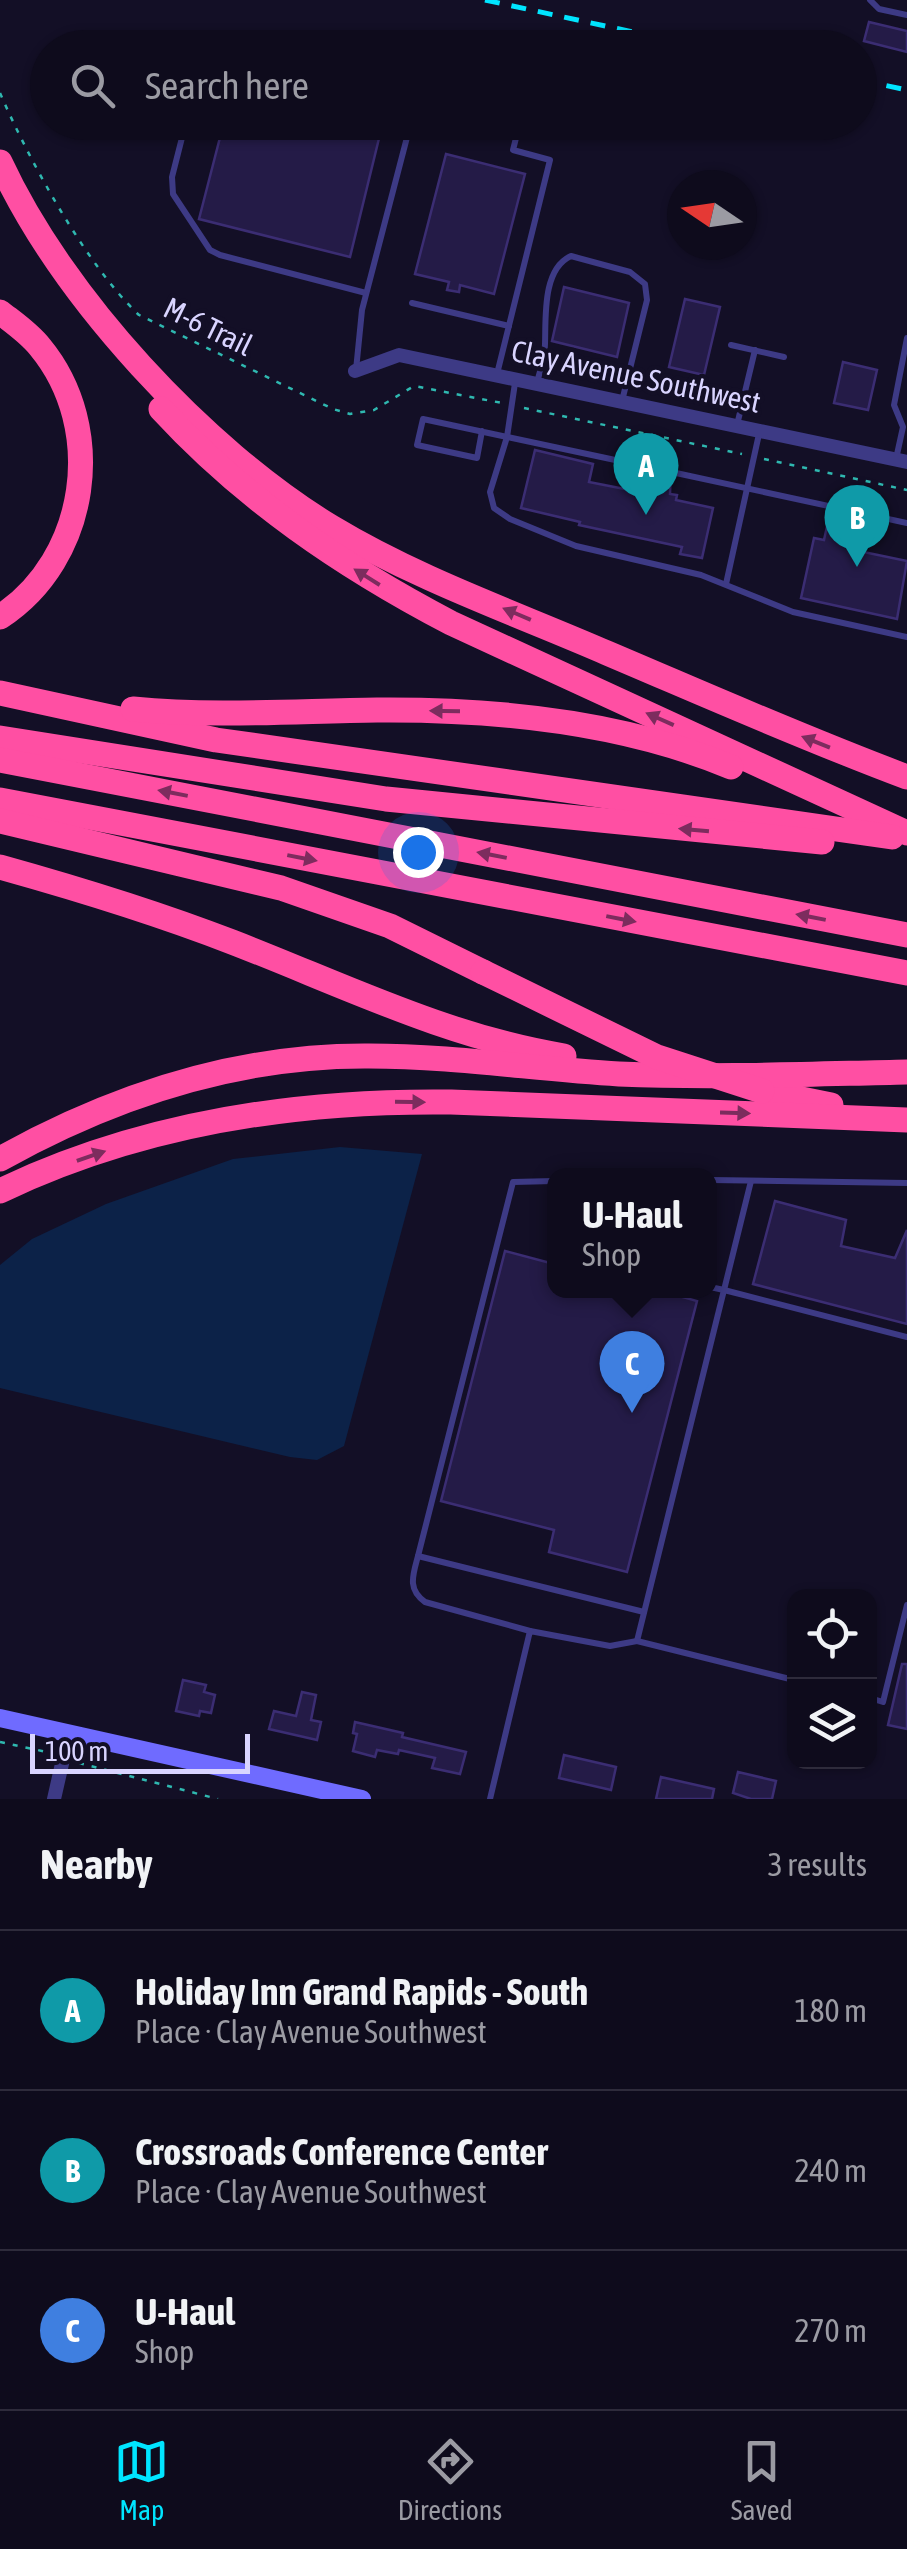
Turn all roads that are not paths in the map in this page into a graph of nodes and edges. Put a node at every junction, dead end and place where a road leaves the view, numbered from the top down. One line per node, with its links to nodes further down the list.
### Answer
1 (870, 0): 2 (lane)
2 (907, 16)
3 (181, 140): 8 (lane)
4 (405, 140): 8 (lane)
5 (516, 140): 11 (lane)
6 (0, 162): 7 (highway)
7 (32, 222): 36 (highway, one-way to 7); 39 (highway, one-way to 7)
8 (366, 293): 16 (lane)
9 (412, 304): 11 (lane)
10 (0, 312): 31 (highway)
11 (509, 326): 17 (lane)
12 (907, 338): 25 (lane)
13 (731, 345): 14 (lane)
14 (754, 350): 15 (lane); 21 (lane)
15 (784, 357)
16 (356, 371): 17 (street, Clay Avenue Southwest)
17 (497, 376): 18 (street, Clay Avenue Southwest)
18 (515, 380): 19 (street, Clay Avenue Southwest); 24 (lane)
19 (537, 384): 20 (street, Clay Avenue Southwest); 20 (lane)
20 (621, 402): 21 (street, Clay Avenue Southwest)
21 (736, 426): 23 (street, Clay Avenue Southwest)
22 (482, 431): 22 (lane); 24 (lane)
23 (760, 431): 25 (street, Clay Avenue Southwest); 28 (lane)
24 (507, 437): 26 (lane); 30 (lane)
25 (901, 461)
26 (648, 467)
27 (676, 473): 28 (lane)
28 (746, 488): 29 (lane); 30 (lane)
29 (907, 523)
30 (726, 584): 32 (lane)
31 (0, 616)
32 (907, 636)
33 (5, 694): 39 (highway); 39 (highway, one-way to 33)
34 (0, 738): 39 (highway, one-way to 34)
35 (0, 760): 41 (highway, one-way to 35)
36 (907, 777)
37 (0, 800): 42 (highway, one-way to 42)
38 (0, 821): 44 (highway, bridge)
39 (905, 842)
40 (0, 868): 44 (highway)
41 (907, 935)
42 (907, 973)
43 (907, 1072): 44 (highway)
44 (760, 1083): 45 (highway); 46 (highway)
45 (907, 1117): 51 (highway, one-way to 45)
46 (0, 1159)
47 (717, 1180): 48 (lane)
48 (752, 1180): 50 (lane); 53 (lane)
49 (547, 1181): 55 (lane)
50 (907, 1183)
51 (0, 1191)
52 (717, 1288): 53 (lane)
53 (724, 1290): 54 (lane); 57 (lane)
54 (907, 1338)
55 (418, 1556): 57 (lane); 59 (lane)
56 (907, 1605): 58 (lane)
57 (644, 1612): 60 (lane)
58 (905, 1619): 62 (lane)
59 (530, 1630): 60 (lane); 67 (lane)
60 (637, 1641): 61 (lane)
61 (790, 1679)
62 (877, 1700)
63 (0, 1718): 64 (main road)
64 (69, 1734): 65 (street); 66 (main road)
65 (54, 1799)
66 (362, 1799)
67 (490, 1799)

